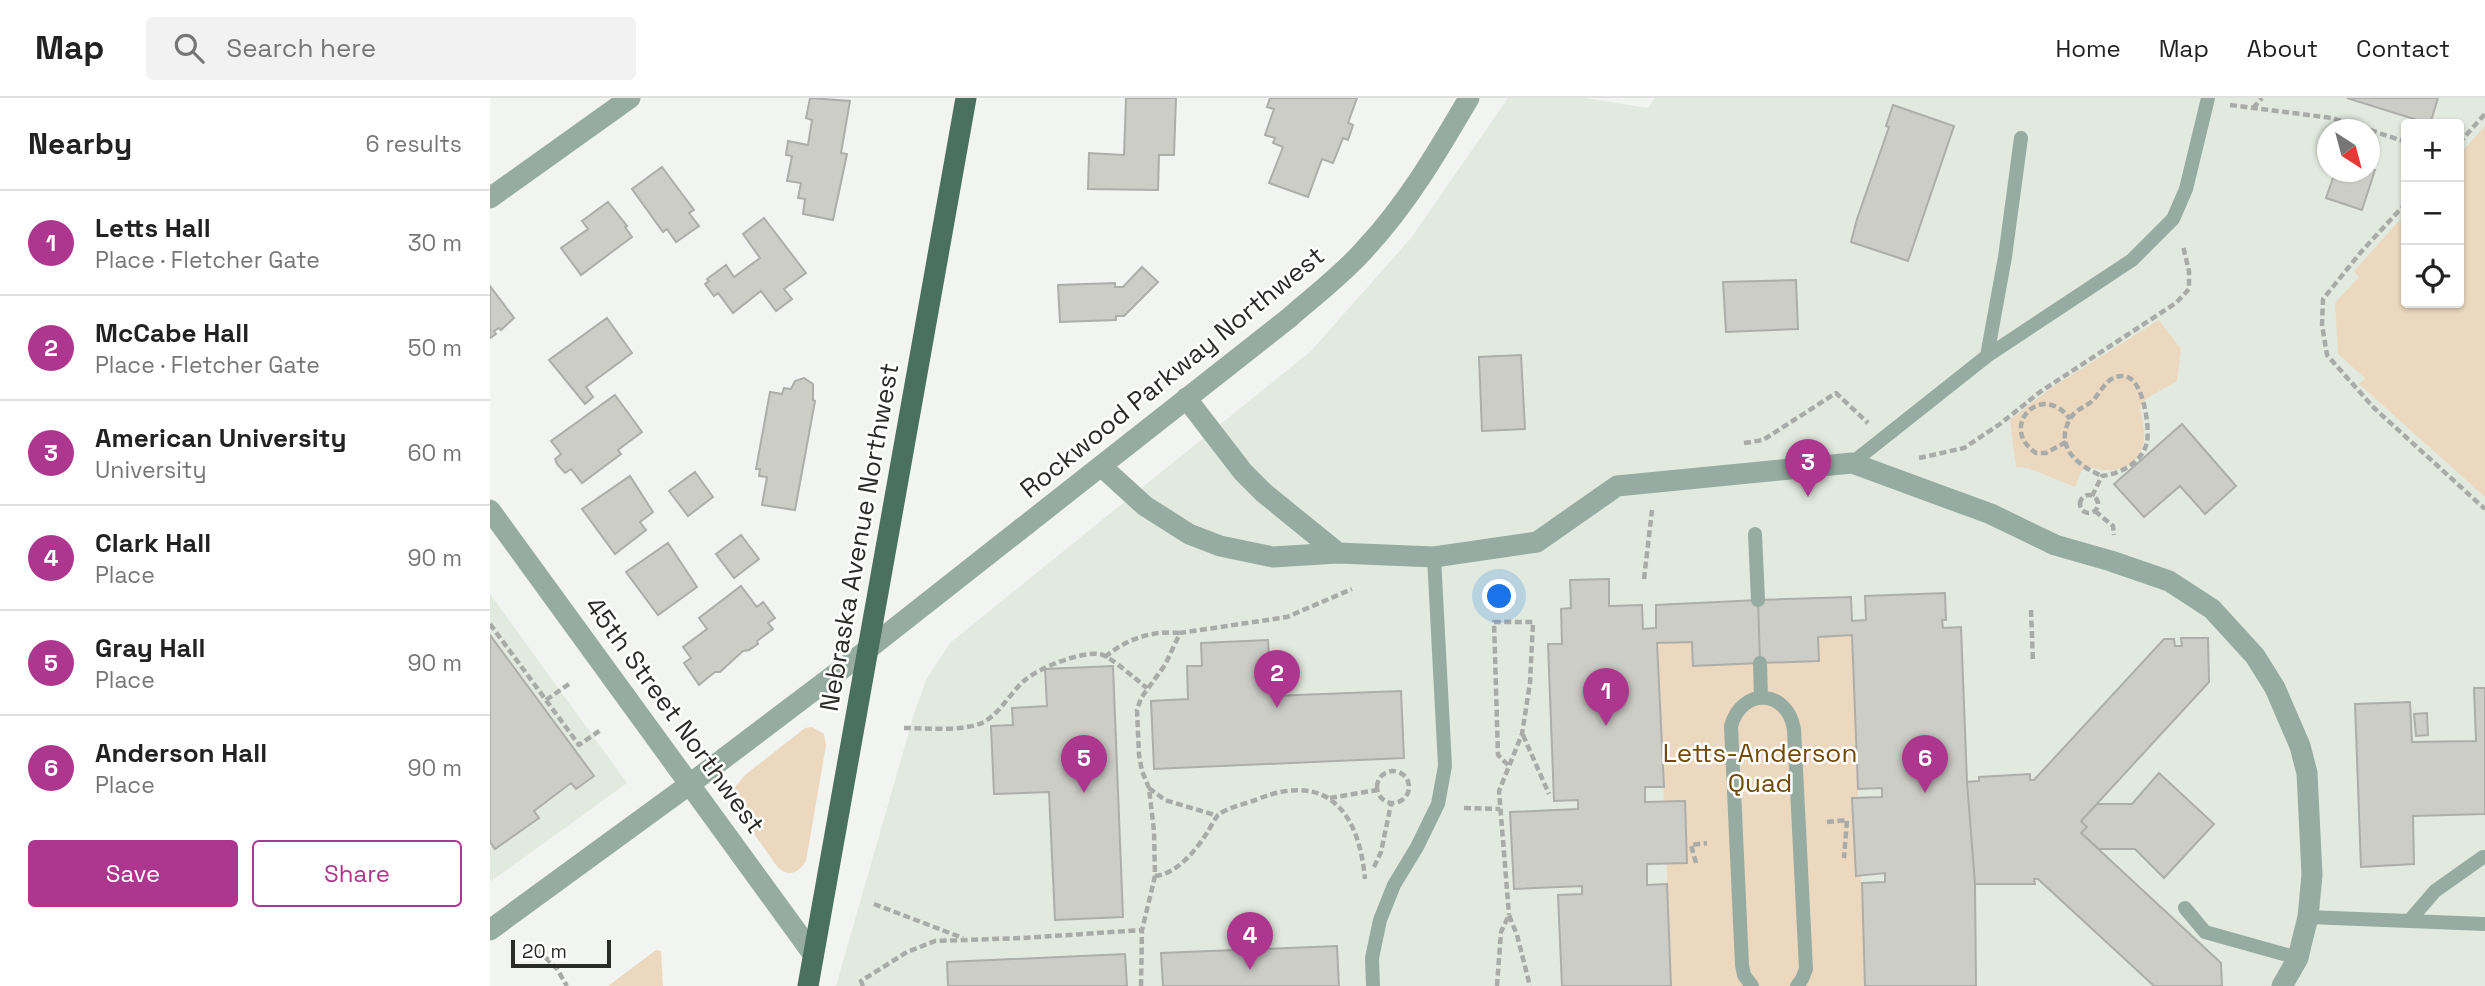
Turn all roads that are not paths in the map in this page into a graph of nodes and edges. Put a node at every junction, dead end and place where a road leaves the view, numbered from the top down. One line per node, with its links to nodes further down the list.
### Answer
1 (630, 98): 6 (street)
2 (966, 98): 16 (main road, Nebraska Avenue Northwest)
3 (1469, 98): 8 (street, Rockwood Parkway Northwest)
4 (2208, 98): 7 (lane)
5 (2021, 138): 7 (lane)
6 (490, 198)
7 (1987, 356): 9 (lane)
8 (1186, 398): 10 (street, Rockwood Parkway Northwest); 13 (street)
9 (1852, 463): 14 (street); 22 (street)
10 (1101, 466): 13 (street); 16 (street, Rockwood Parkway Northwest)
11 (490, 510): 19 (street, 45th Street Northwest)
12 (1755, 534): 15 (lane)
13 (1338, 553): 14 (street)
14 (1434, 557): 29 (lane)
15 (1758, 600)
16 (867, 650): 19 (street, Rockwood Parkway Northwest); 26 (main road, Nebraska Avenue Northwest)
17 (1760, 663): 18 (lane)
18 (1761, 698): 30 (lane); 31 (lane)
19 (690, 785): 25 (street, Rockwood Parkway Northwest); 26 (street, 45th Street Northwest)
20 (2483, 857): 23 (lane)
21 (2185, 908): 27 (lane)
22 (2308, 917): 23 (lane); 27 (street)
23 (2410, 920): 24 (lane)
24 (2485, 924)
25 (490, 930)
26 (813, 954): 28 (main road, Nebraska Avenue Northwest)
27 (2298, 958): 32 (street)
28 (808, 986)
29 (1373, 986)
30 (1752, 986)
31 (1797, 986)
32 (2282, 986)

